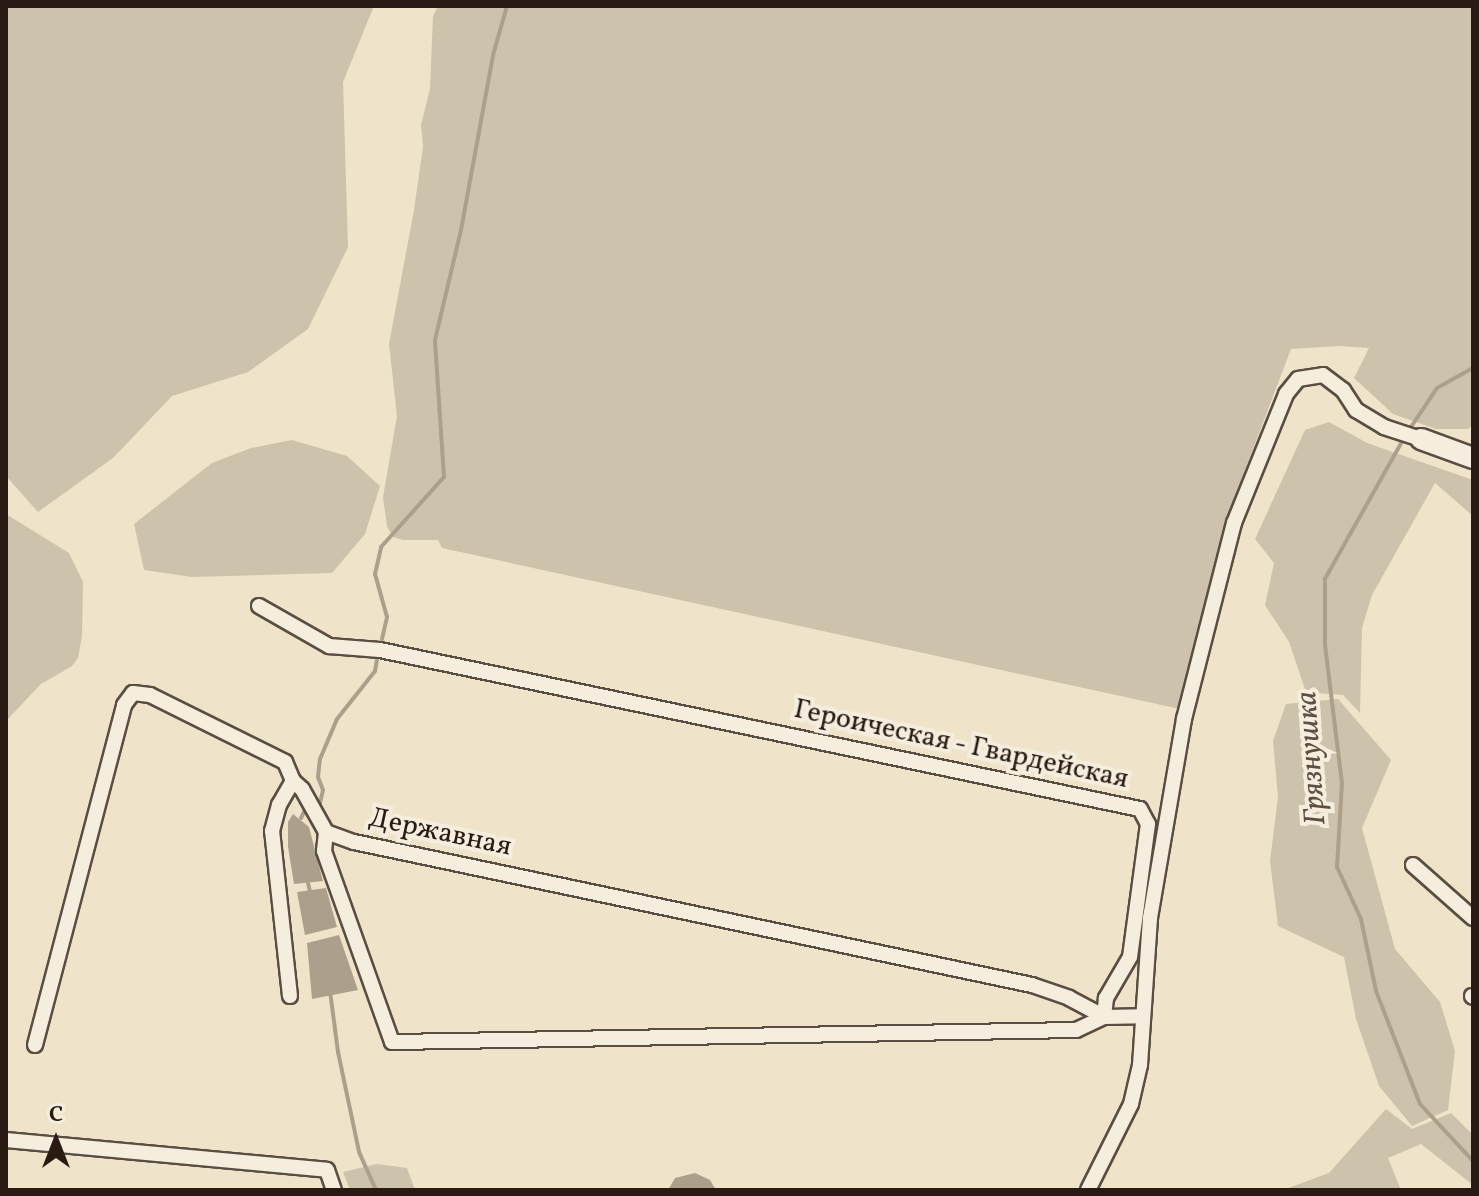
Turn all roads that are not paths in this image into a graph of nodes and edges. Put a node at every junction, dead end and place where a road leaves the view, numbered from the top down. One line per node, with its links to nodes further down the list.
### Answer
1 (1421, 439): 2 (street); 9 (street)
2 (1473, 458)
3 (259, 606): 10 (street, Героическая - Гвардейская)
4 (293, 781): 5 (street, Державная); 8 (street); 11 (street, Державная)
5 (326, 832): 10 (street, Державная); 10 (street)
6 (1413, 865): 7 (street)
7 (1473, 918)
8 (290, 996)
9 (1143, 1016): 10 (street, Державная); 14 (street)
10 (1104, 1017)
11 (35, 1045)
12 (6, 1140): 13 (street)
13 (334, 1190)
14 (1088, 1190)

